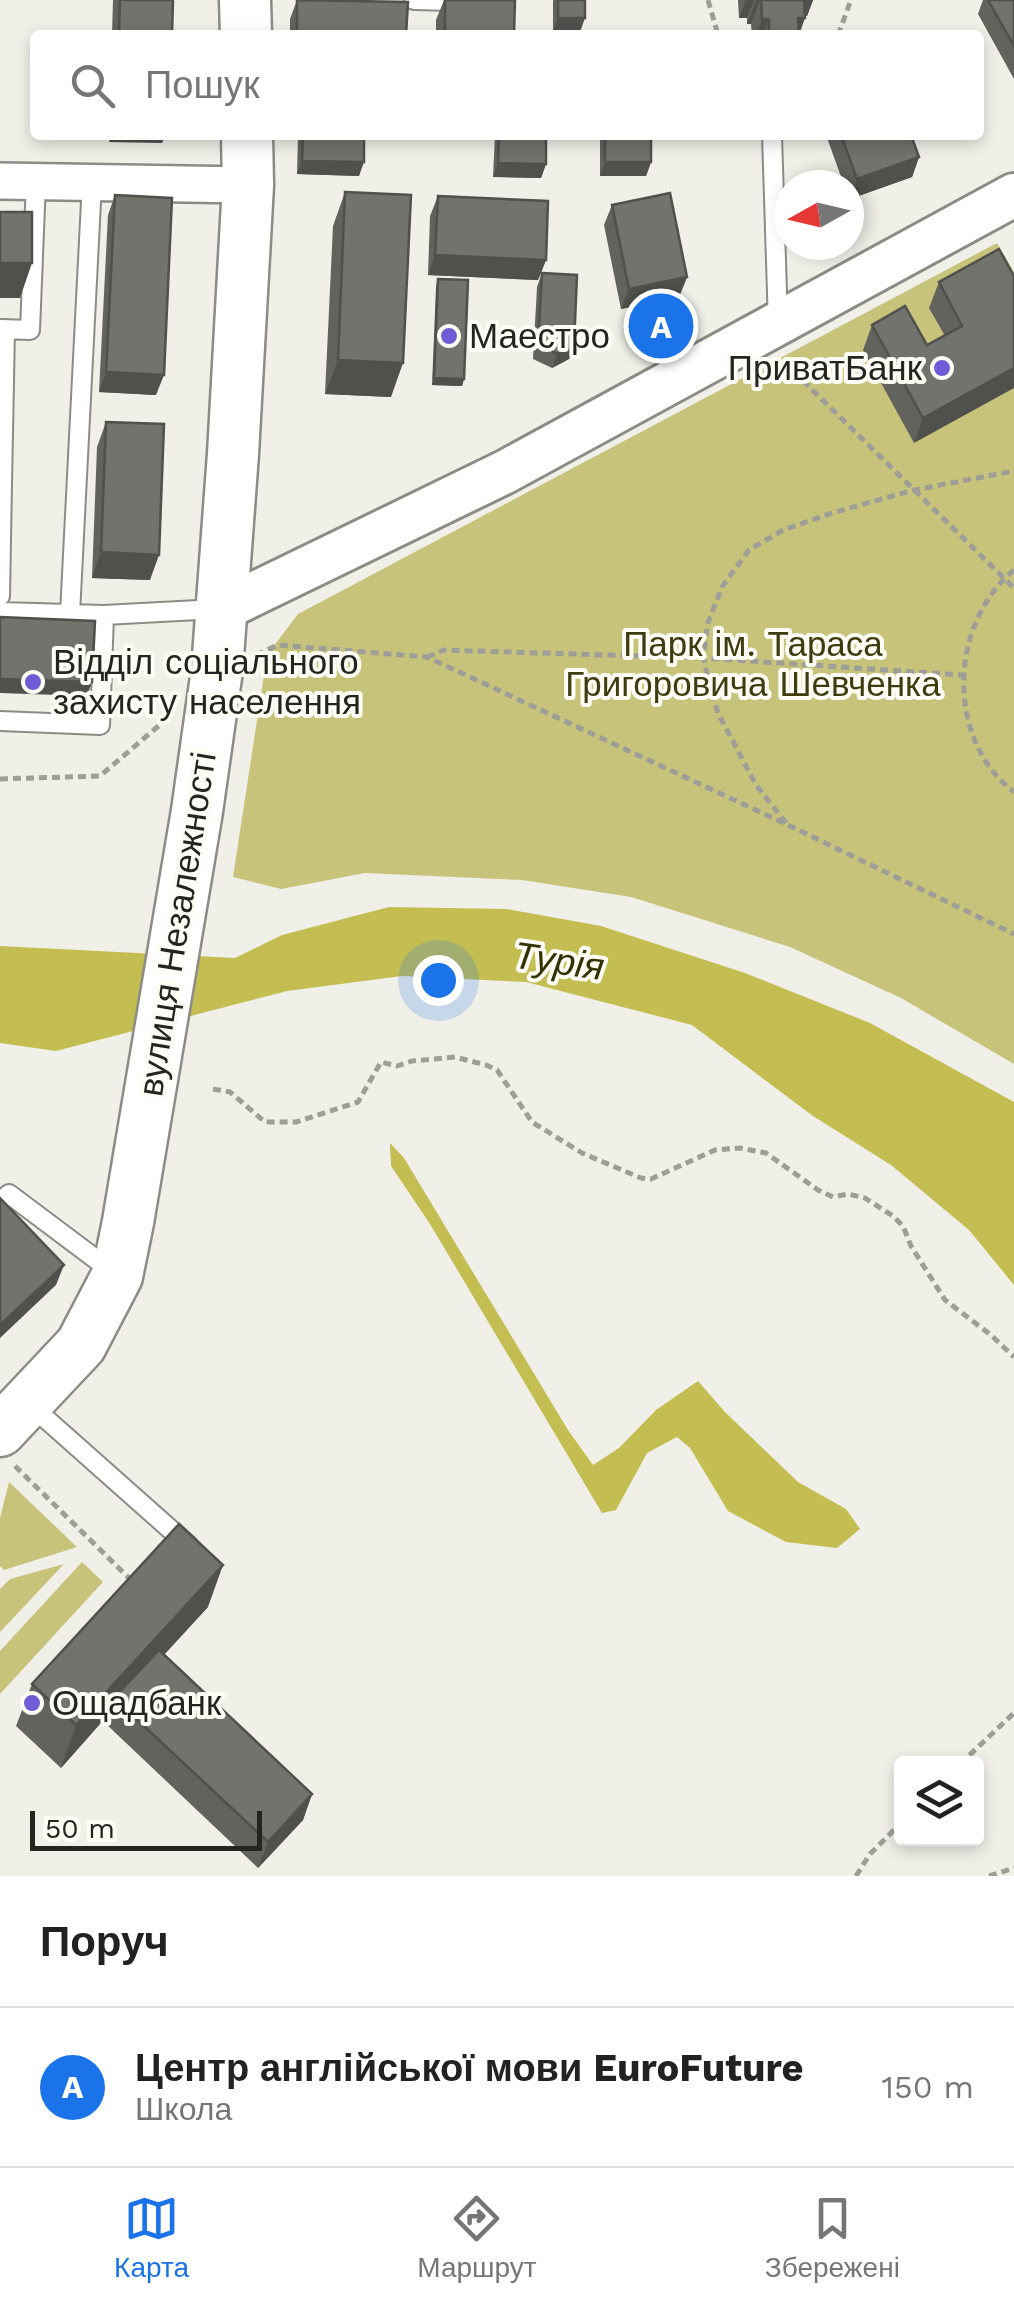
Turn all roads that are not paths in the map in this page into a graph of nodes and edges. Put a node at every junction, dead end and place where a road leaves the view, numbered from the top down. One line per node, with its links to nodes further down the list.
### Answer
1 (245, 0): 4 (main road)
2 (414, 0): 3 (lane)
3 (488, 0)
4 (246, 30)
5 (247, 140): 10 (main road, вулиця Незалежності)
6 (772, 140): 12 (lane)
7 (0, 181): 8 (street)
8 (36, 182): 9 (street); 13 (lane)
9 (92, 182): 10 (street); 18 (lane)
10 (248, 185): 16 (main road, вулиця Незалежності)
11 (1014, 195): 12 (street)
12 (778, 324): 16 (street)
13 (2, 330): 14 (lane)
14 (1, 484): 15 (lane)
15 (0, 596)
16 (223, 609): 19 (lane); 22 (main road, вулиця Незалежності)
17 (0, 612): 18 (lane)
18 (70, 614): 19 (lane)
19 (104, 614): 20 (lane)
20 (0, 721)
21 (0, 1202): 22 (lane)
22 (117, 1276): 23 (main road, вулиця Незалежності)
23 (12, 1431): 24 (lane)
24 (201, 1556)

